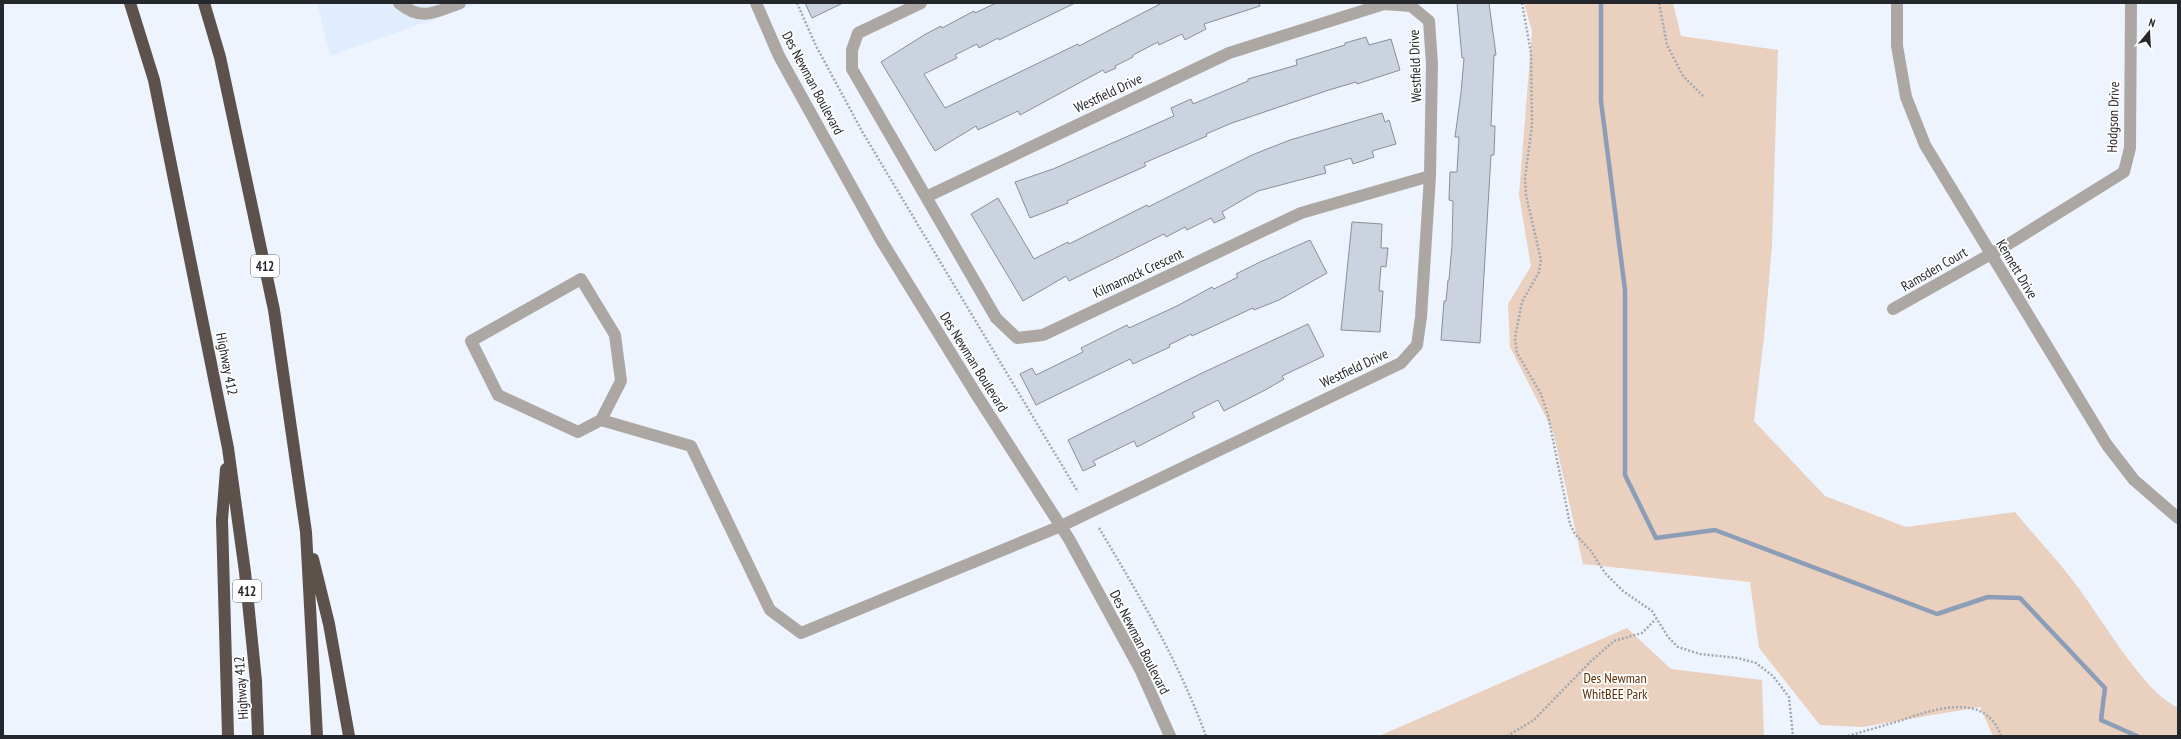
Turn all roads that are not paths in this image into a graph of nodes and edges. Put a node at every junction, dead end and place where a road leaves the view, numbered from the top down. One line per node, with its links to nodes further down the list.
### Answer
1 (130, 3): 14 (highway, Highway 412 / 412)
2 (204, 3): 17 (highway, 412)
3 (399, 3): 4 (street)
4 (460, 3)
5 (756, 3): 16 (street, Des Newman Boulevard)
6 (922, 3): 10 (street)
7 (1897, 3): 11 (street, Kennett Drive)
8 (2130, 3): 11 (street, Hodgson Drive)
9 (1430, 176): 10 (street, Kilmarnock Crescent); 10 (street, Westfield Drive); 16 (street, Westfield Drive)
10 (926, 197)
11 (1990, 254): 12 (street, Ramsden Court); 15 (street, Kennett Drive)
12 (1893, 309)
13 (601, 420): 13 (street); 16 (street, Westfield Drive)
14 (228, 448): 18 (highway); 19 (highway, Highway 412 / 412)
15 (2178, 518)
16 (1061, 526): 22 (street, Des Newman Boulevard)
17 (306, 532): 20 (highway, 412); 21 (highway)
18 (228, 736)
19 (258, 736)
20 (317, 736)
21 (349, 736)
22 (1170, 736)

